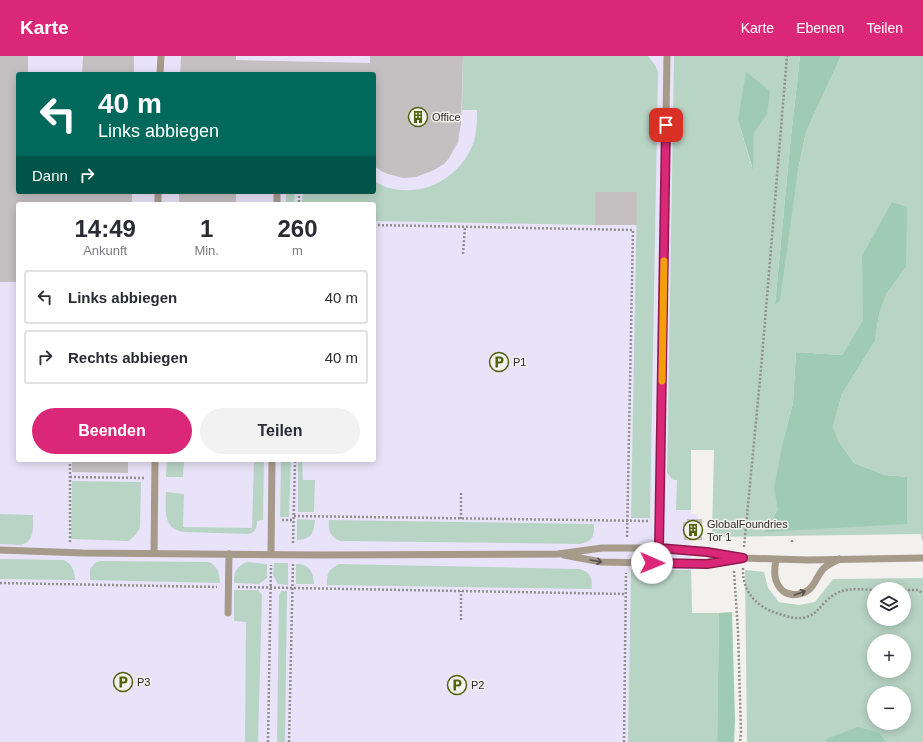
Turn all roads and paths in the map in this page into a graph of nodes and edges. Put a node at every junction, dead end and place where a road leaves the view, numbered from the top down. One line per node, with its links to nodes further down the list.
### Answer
1 (161, 56): 4 (lane)
2 (667, 56): 18 (lane)
3 (787, 56): 30 (path)
4 (160, 72)
5 (376, 225): 6 (path)
6 (465, 227): 7 (path); 17 (path)
7 (463, 254)
8 (70, 462): 12 (path)
9 (155, 462): 13 (lane)
10 (272, 462): 27 (lane)
11 (295, 462): 15 (path)
12 (70, 477): 13 (path); 24 (path)
13 (154, 478): 25 (lane)
14 (461, 492): 16 (path)
15 (294, 516): 16 (path); 29 (path)
16 (461, 518): 17 (path)
17 (627, 521): 18 (path); 21 (path)
18 (659, 521): 22 (lane)
19 (792, 540): 20 (path)
20 (792, 544)
21 (627, 548): 22 (lane); 28 (lane)
22 (659, 548): 30 (lane)
23 (0, 550): 24 (lane)
24 (69, 552): 25 (lane)
25 (154, 553): 26 (lane)
26 (229, 554): 27 (lane); 39 (lane)
27 (271, 554): 29 (lane); 41 (path)
28 (558, 554): 29 (lane); 34 (lane, one-way to 34)
29 (293, 555): 42 (path)
30 (743, 558): 32 (lane); 34 (lane); 35 (path); 44 (path)
31 (923, 558): 33 (lane)
32 (776, 559): 33 (lane); 33 (lane, one-way to 33)
33 (839, 559)
34 (626, 563): 37 (path)
35 (867, 590)
36 (911, 590): 38 (path)
37 (626, 594): 40 (path); 43 (path)
38 (923, 594)
39 (228, 613)
40 (461, 620)
41 (268, 742)
42 (289, 742)
43 (624, 742)
44 (740, 742)

